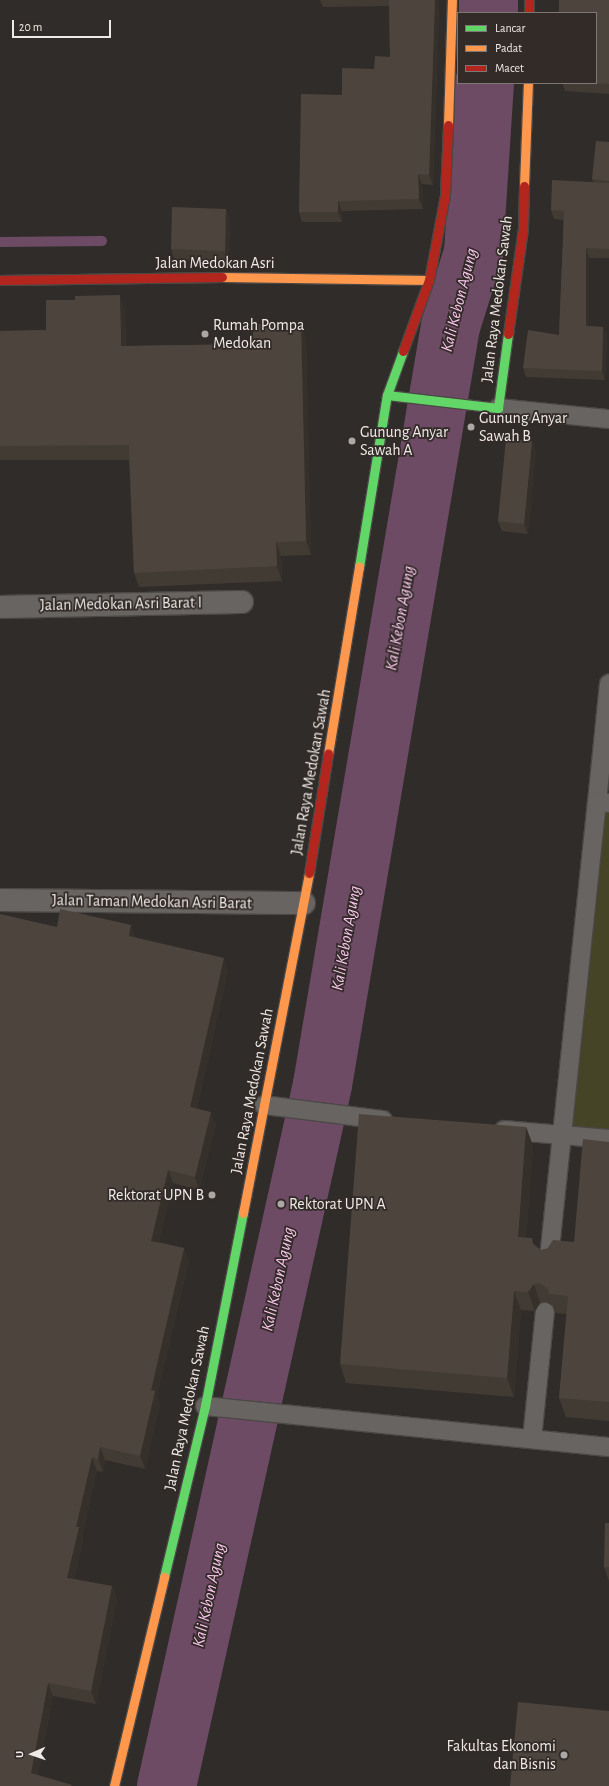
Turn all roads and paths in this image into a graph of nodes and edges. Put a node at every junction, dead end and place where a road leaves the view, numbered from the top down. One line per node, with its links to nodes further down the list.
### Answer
1 (452, 0): 6 (street, Jalan Raya Medokan Sawah)
2 (530, 0): 3 (street)
3 (529, 12)
4 (528, 84): 8 (street, Jalan Raya Medokan Sawah)
5 (0, 280): 6 (street, Jalan Medokan Asri)
6 (430, 280): 7 (street, Jalan Raya Medokan Sawah)
7 (387, 395): 8 (street, Jalan Raya Medokan Sawah); 15 (street, Jalan Raya Medokan Sawah)
8 (498, 408): 9 (lane)
9 (609, 419)
10 (242, 602): 11 (street, Jalan Medokan Asri Barat I)
11 (0, 607)
12 (609, 684): 13 (lane)
13 (603, 802): 19 (lane)
14 (0, 900): 15 (street, Jalan Taman Medokan Asri Barat)
15 (304, 903): 16 (street, Jalan Raya Medokan Sawah)
16 (264, 1105): 17 (lane); 23 (street, Jalan Raya Medokan Sawah)
17 (399, 1122)
18 (484, 1129): 19 (lane)
19 (561, 1135): 20 (lane); 21 (lane)
20 (609, 1139)
21 (549, 1258)
22 (545, 1312): 24 (lane)
23 (205, 1406): 24 (lane); 26 (street, Jalan Raya Medokan Sawah)
24 (532, 1439): 25 (lane)
25 (609, 1447)
26 (114, 1786)

